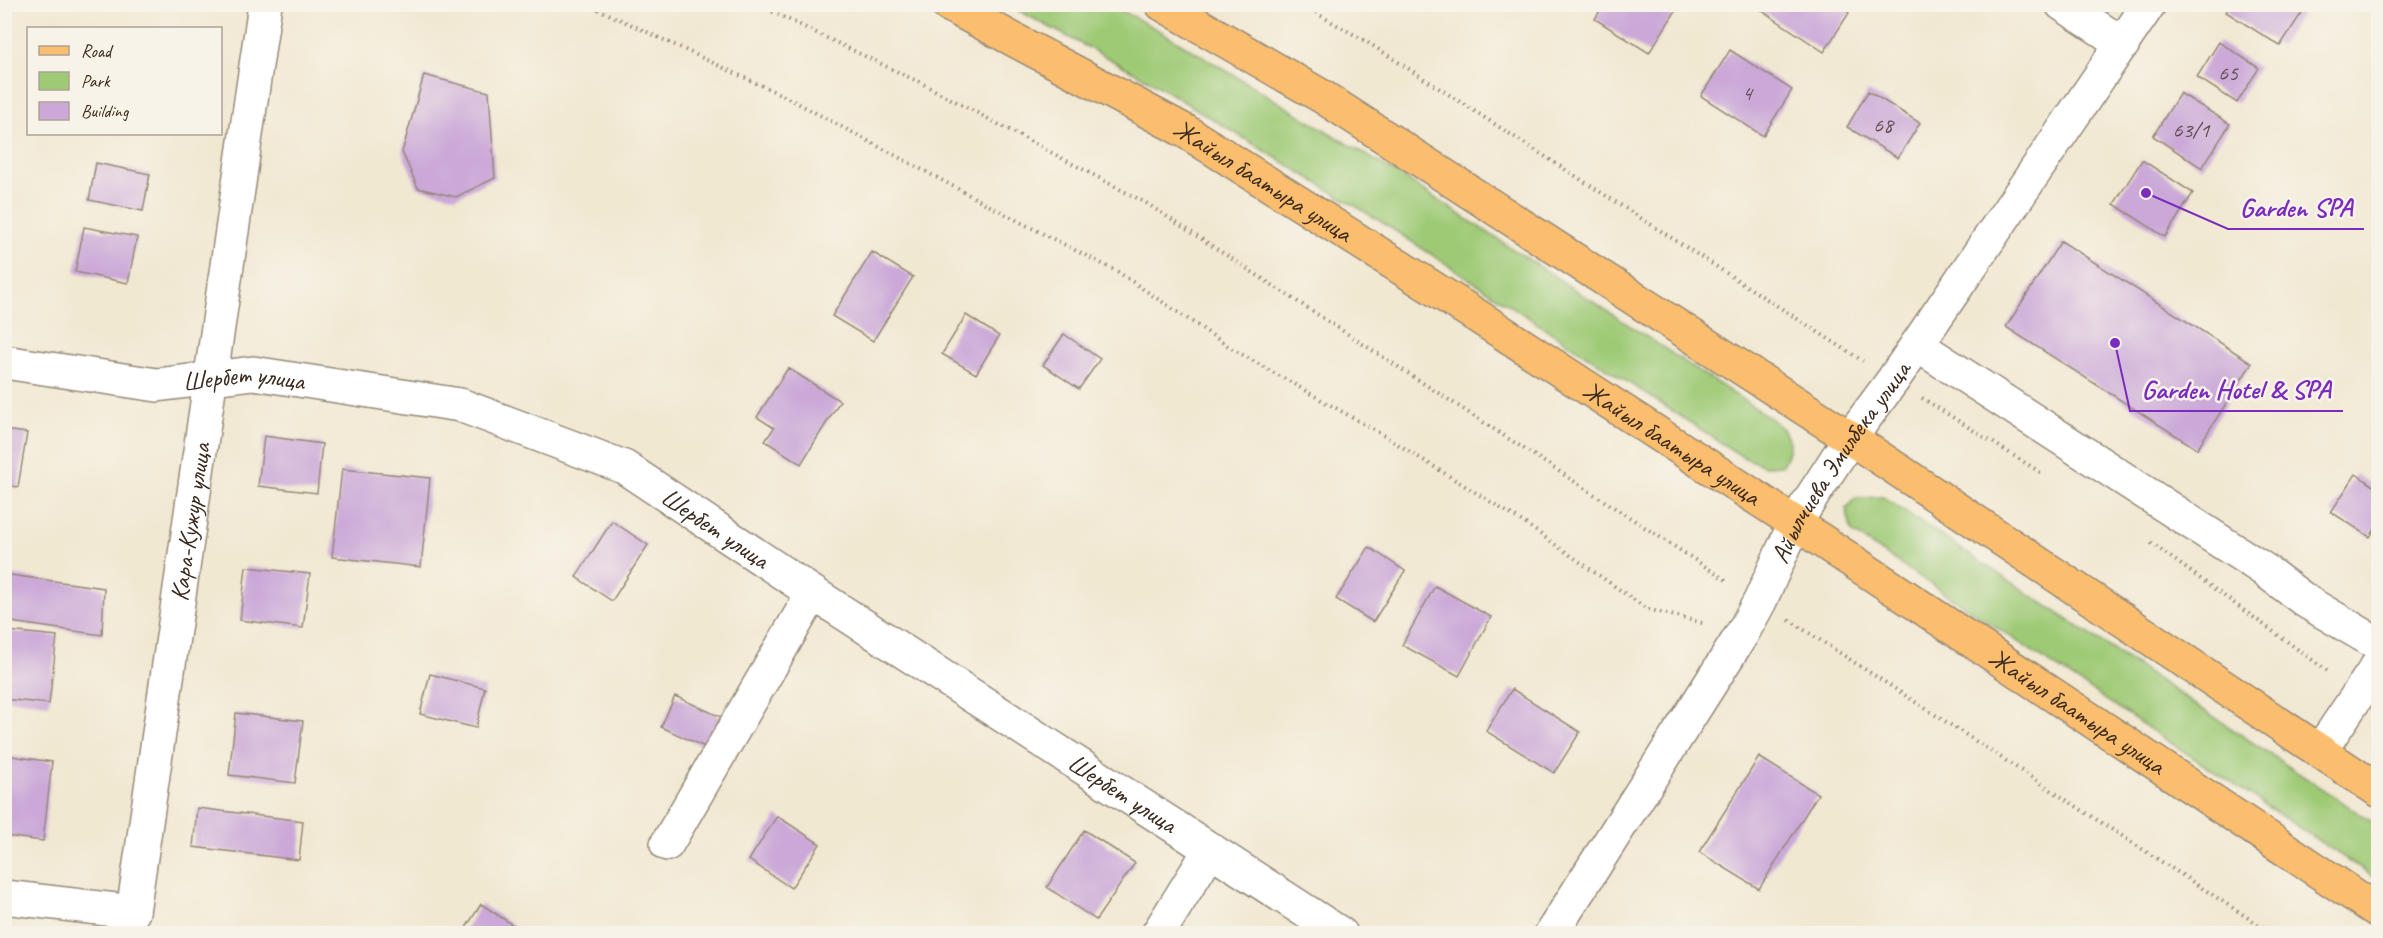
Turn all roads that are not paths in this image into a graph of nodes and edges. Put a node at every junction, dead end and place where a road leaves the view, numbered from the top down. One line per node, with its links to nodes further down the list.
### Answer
1 (265, 4): 9 (street, Кара-Кужур улица)
2 (947, 4): 11 (main road, Жайыл баатыра улица)
3 (1162, 4): 10 (main road)
4 (2062, 4): 6 (street)
5 (2149, 4): 6 (street, Айылчиева Эмилбека улица)
6 (2123, 44): 7 (street, Айылчиева Эмилбека улица)
7 (1917, 345): 10 (street, Айылчиева Эмилбека улица); 13 (street)
8 (4, 362): 9 (street, Шербет улица)
9 (212, 378): 12 (street, Шербет улица); 19 (street, Кара-Кужур улица)
10 (1850, 438): 11 (street, Айылчиева Эмилбека улица); 15 (main road)
11 (1795, 522): 20 (main road, Жайыл баатыра улица); 23 (street, Айылчиева Эмилбека улица)
12 (813, 593): 17 (street); 18 (street, Шербет улица)
13 (2379, 644)
14 (2379, 665): 15 (street)
15 (2320, 751): 16 (main road)
16 (2379, 790)
17 (667, 844)
18 (1210, 850): 21 (street); 22 (street, Шербет улица)
19 (4, 897)
20 (2379, 911)
21 (1158, 933)
22 (1341, 933)
23 (1551, 933)

